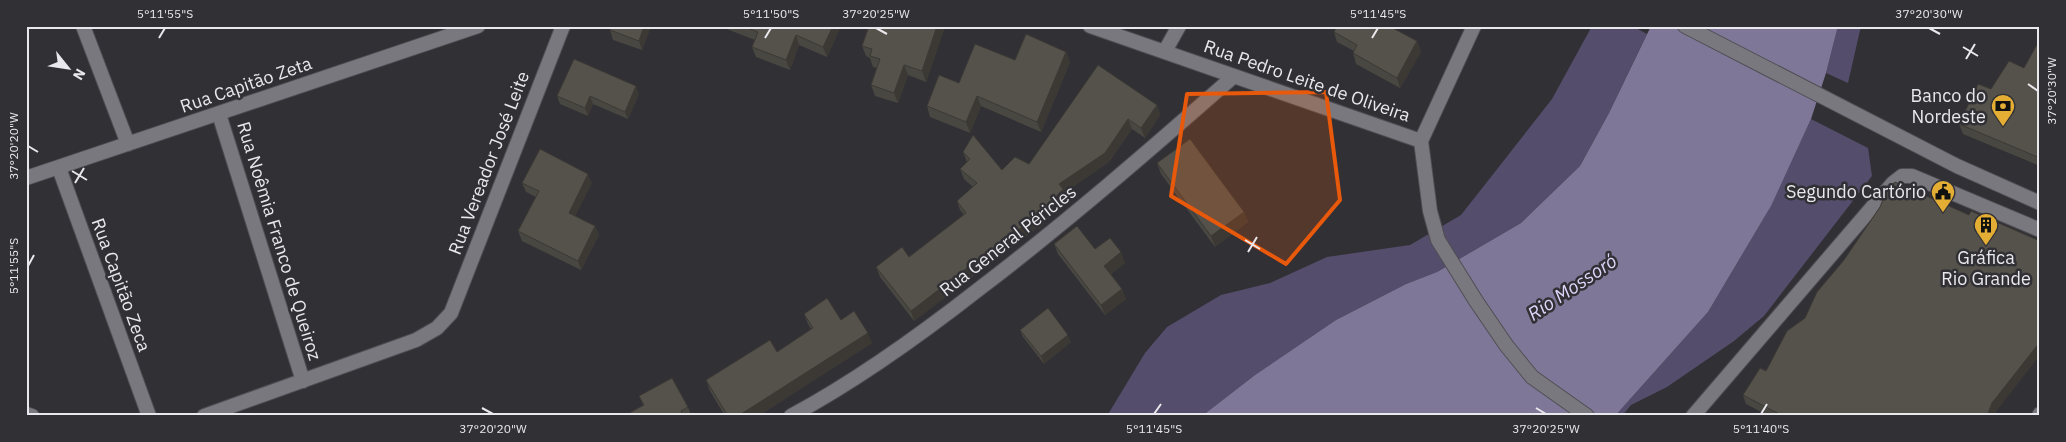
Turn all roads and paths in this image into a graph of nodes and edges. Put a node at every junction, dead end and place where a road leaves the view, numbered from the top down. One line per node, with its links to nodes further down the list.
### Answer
1 (83, 26): 12 (street)
2 (478, 26): 10 (street, Rua Capitão Zeta)
3 (563, 26): 17 (street, Rua Vereador José Leite)
4 (1090, 26): 8 (street, Rua Pedro Leite de Oliveira)
5 (1179, 26): 8 (street)
6 (1474, 26): 11 (street)
7 (1685, 26): 15 (street)
8 (1165, 51): 9 (street, Rua Pedro Leite de Oliveira)
9 (1234, 76): 11 (street, Rua Pedro Leite de Oliveira); 22 (street, Rua General Péricles)
10 (219, 114): 12 (street, Rua Capitão Zeta); 17 (street, Rua Noêmia Franco de Queiroz)
11 (1421, 141): 23 (street, Rua Pedro Leite de Oliveira)
12 (128, 144): 13 (street, Rua Capitão Zeta)
13 (59, 168): 14 (street, Rua Capitão Zeta); 20 (street, Rua Capitão Zeca)
14 (26, 178)
15 (2040, 203)
16 (2040, 230): 24 (street)
17 (303, 381): 21 (street)
18 (26, 414): 19 (street)
19 (32, 416)
20 (148, 416)
21 (204, 416)
22 (791, 416)
23 (1587, 416)
24 (1693, 416)

